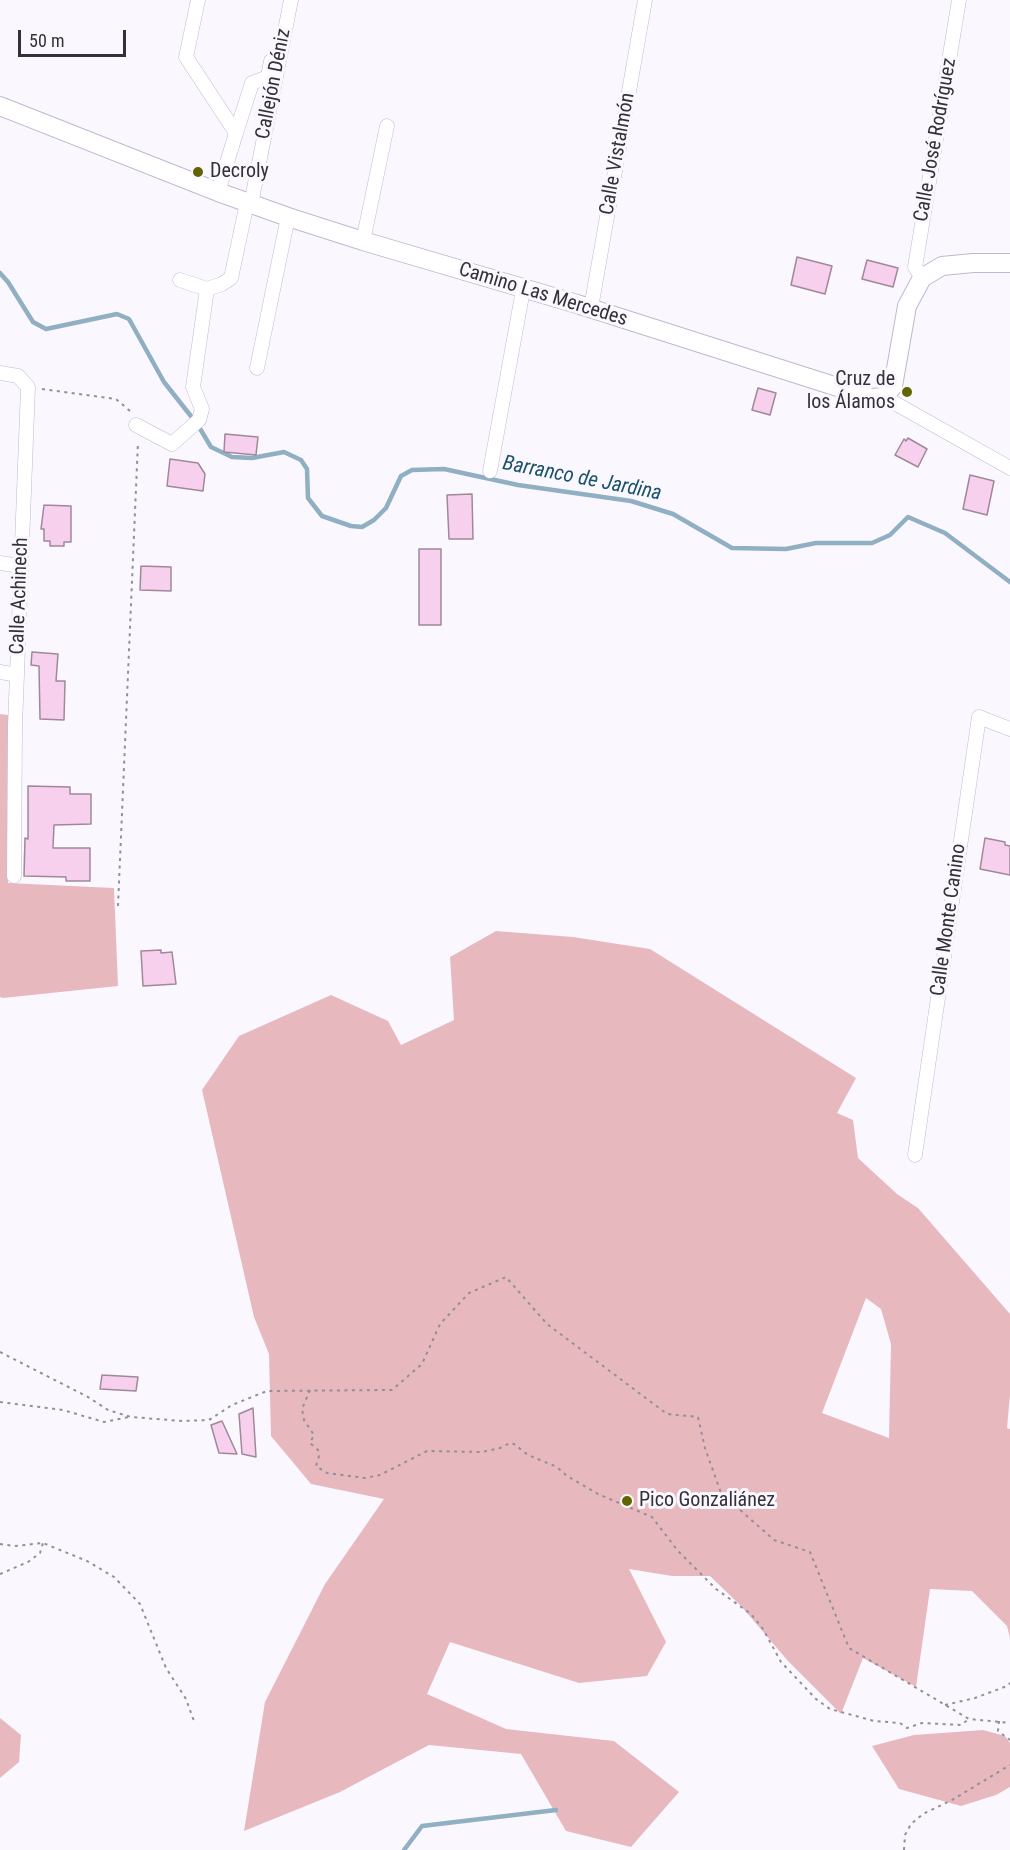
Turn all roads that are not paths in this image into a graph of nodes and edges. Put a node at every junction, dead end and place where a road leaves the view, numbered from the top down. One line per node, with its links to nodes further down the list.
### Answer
1 (198, 0): 8 (street)
2 (283, 0): 8 (street)
3 (291, 0): 10 (street, Callejón Déniz)
4 (645, 0): 18 (street, Calle Vistalmón)
5 (959, 0): 14 (street, Calle José Rodríguez)
6 (0, 106): 9 (main road, Camino Las Mercedes)
7 (387, 126): 12 (street)
8 (236, 133): 9 (street)
9 (218, 192): 10 (main road, Camino Las Mercedes)
10 (249, 203): 11 (main road, Camino Las Mercedes); 16 (street, Callejón Déniz)
11 (288, 217): 12 (main road, Camino Las Mercedes); 19 (street)
12 (363, 241): 17 (main road, Camino Las Mercedes)
13 (1010, 263): 14 (main road)
14 (922, 278): 21 (main road)
15 (180, 280): 16 (street)
16 (207, 289): 22 (street)
17 (523, 290): 18 (main road, Camino Las Mercedes); 24 (street)
18 (591, 308): 21 (main road, Camino Las Mercedes)
19 (257, 369)
20 (0, 373): 26 (street, Calle Achinech)
21 (884, 397): 23 (street)
22 (136, 425)
23 (1010, 468)
24 (490, 471)
25 (0, 563): 26 (street)
26 (20, 566): 28 (street, Calle Achinech)
27 (0, 672): 28 (street)
28 (17, 675): 30 (street, Calle Achinech)
29 (1010, 729): 31 (street, Calle Monte Canino)
30 (14, 876)
31 (915, 1155)

